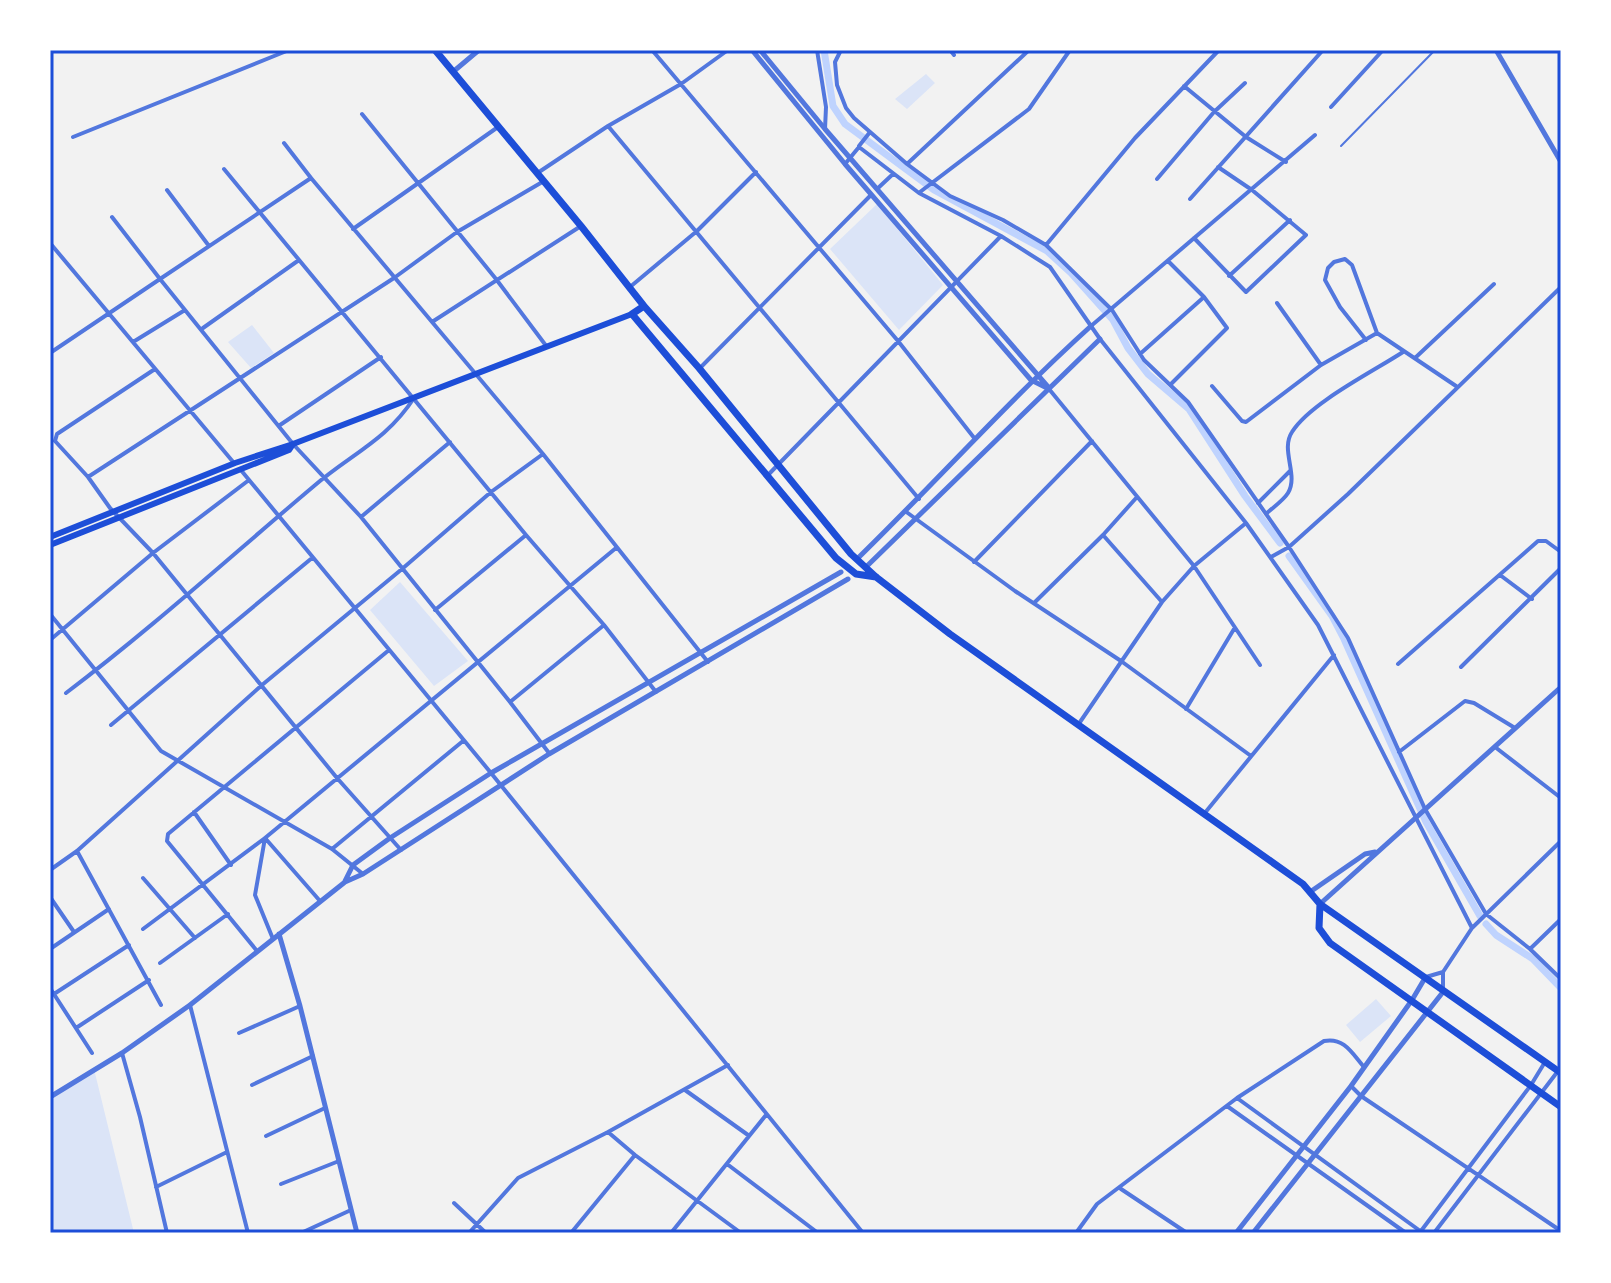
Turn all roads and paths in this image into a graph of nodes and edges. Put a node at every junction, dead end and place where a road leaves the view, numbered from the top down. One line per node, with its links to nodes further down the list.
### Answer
1 (289, 50): 31 (street)
2 (435, 50): 19 (highway)
3 (479, 50): 19 (street)
4 (652, 50): 21 (street)
5 (728, 50): 21 (street)
6 (752, 50): 33 (street)
7 (760, 50): 28 (street)
8 (817, 50): 28 (street)
9 (841, 50): 29 (street)
10 (950, 50): 18 (street)
11 (1029, 50): 41 (street)
12 (1070, 50): 51 (street)
13 (1219, 50): 22 (street)
14 (1323, 50): 32 (street)
15 (1383, 50): 23 (street)
16 (1435, 50): 36 (lane)
17 (1496, 50): 38 (street)
18 (954, 55)
19 (454, 71): 26 (highway)
20 (1245, 83): 24 (street)
21 (681, 84): 27 (street); 44 (street)
22 (1184, 86): 24 (street); 67 (street)
23 (1331, 107)
24 (1214, 112): 32 (street); 48 (street)
25 (362, 114): 50 (street)
26 (500, 126): 45 (highway); 50 (street)
27 (608, 126): 45 (street); 62 (street)
28 (825, 129): 33 (street); 37 (street)
29 (868, 134): 35 (street); 41 (street)
30 (1315, 135): 39 (street)
31 (73, 137)
32 (1246, 137): 39 (street); 42 (street)
33 (825, 140): 40 (street)
34 (284, 143): 47 (street)
35 (860, 145): 37 (street); 46 (street)
36 (1341, 146)
37 (850, 157): 40 (street); 54 (street)
38 (1560, 159)
39 (1286, 162): 53 (street)
40 (845, 164): 54 (street)
41 (907, 164): 51 (street)
42 (1218, 167): 53 (street); 56 (street)
43 (224, 169): 57 (street)
44 (756, 172): 62 (street); 69 (street)
45 (537, 174): 49 (highway)
46 (893, 174): 54 (street); 55 (street)
47 (311, 178): 57 (street); 61 (street)
48 (1157, 179)
49 (544, 181): 60 (highway); 63 (street)
50 (418, 183): 61 (street); 63 (street)
51 (929, 185): 55 (street); 67 (street)
52 (167, 190): 68 (street)
53 (1252, 190): 59 (street); 65 (street)
54 (874, 192): 69 (street); 76 (street); 78 (street)
55 (919, 193): 64 (street)
56 (1190, 199)
57 (259, 213): 68 (street); 70 (street)
58 (112, 217): 74 (street)
59 (1290, 220): 72 (street); 72 (street)
60 (581, 226): 75 (street); 80 (highway)
61 (353, 229): 73 (street)
62 (697, 231): 80 (street); 84 (street)
63 (457, 232): 73 (street); 75 (street)
64 (1001, 236): 76 (street); 91 (street)
65 (1194, 238): 71 (street); 72 (street)
66 (50, 243): 87 (street)
67 (1046, 245): 86 (street)
68 (209, 246): 74 (street)
69 (819, 249): 84 (street); 96 (street)
70 (299, 260): 88 (street); 92 (street)
71 (1168, 261): 81 (street); 86 (street)
72 (1229, 276)
73 (394, 278): 88 (street); 90 (street)
74 (160, 279): 85 (street); 87 (street)
75 (496, 279): 90 (street); 98 (street)
76 (957, 281): 78 (street); 107 (street)
77 (1494, 284): 103 (street)
78 (951, 287): 96 (street); 110 (street)
79 (1561, 287): 113 (street)
80 (629, 288): 83 (highway)
81 (1204, 297): 101 (street); 111 (street)
82 (1277, 303): 104 (street)
83 (644, 306): 89 (highway); 105 (highway)
84 (760, 308): 105 (street); 118 (street)
85 (185, 310): 92 (street); 97 (street)
86 (1112, 310): 91 (street); 101 (street)
87 (108, 312): 97 (street); 100 (street)
88 (343, 312): 102 (street); 109 (street)
89 (632, 314): 98 (main road); 117 (highway)
90 (432, 322): 108 (street)
91 (1091, 326): 94 (street); 107 (street)
92 (202, 329): 109 (street)
93 (1377, 333): 95 (street); 95 (street); 99 (street)
94 (1100, 339): 115 (street); 143 (street)
95 (1366, 340): 104 (street)
96 (898, 341): 118 (street); 121 (street)
97 (133, 342): 106 (street)
98 (547, 347): 108 (main road)
99 (1403, 352): 103 (street); 128 (street)
100 (50, 353)
101 (1140, 354): 111 (street)
102 (381, 357): 116 (street); 120 (street)
103 (1415, 358): 113 (street)
104 (1321, 365): 112 (street)
105 (699, 368): 114 (highway)
106 (155, 369): 119 (street); 130 (street)
107 (1038, 373): 110 (street); 115 (street)
108 (475, 374): 116 (main road); 125 (street)
109 (241, 377): 119 (street); 120 (street)
110 (1031, 380): 115 (street); 121 (street)
111 (1171, 384): 136 (street)
112 (1212, 386)
113 (1457, 386): 148 (street)
114 (716, 388): 117 (highway); 126 (highway)
115 (1049, 389): 122 (street); 142 (street)
116 (414, 397): 123 (street); 124 (main road); 131 (street)
117 (704, 400): 129 (highway)
118 (839, 403): 126 (street); 135 (street)
119 (190, 413): 127 (street); 130 (street)
120 (280, 425): 124 (street)
121 (975, 439): 135 (street)
122 (1092, 441): 134 (street); 155 (street)
123 (450, 442): 133 (street); 141 (street)
124 (293, 444): 127 (main road); 131 (street)
125 (543, 454): 133 (street); 149 (street)
126 (779, 464): 129 (street); 154 (highway)
127 (237, 466): 132 (street); 139 (main road)
128 (1290, 471): 136 (street); 138 (street)
129 (767, 476): 160 (highway)
130 (88, 477): 139 (street)
131 (325, 477): 140 (street); 141 (street)
132 (249, 480): 140 (street); 151 (street)
133 (491, 492): 144 (street); 159 (street)
134 (1137, 497): 145 (street); 156 (street)
135 (919, 499): 137 (street)
136 (1258, 503): 138 (street)
137 (905, 511): 142 (street); 154 (street)
138 (1266, 514): 148 (street)
139 (117, 515): 146 (main road); 147 (main road); 151 (street)
140 (279, 517): 152 (street); 166 (street)
141 (361, 517): 159 (street)
142 (915, 519): 155 (street); 157 (street)
143 (1246, 523): 153 (street); 156 (street)
144 (526, 535): 165 (street); 171 (street)
145 (1103, 535): 168 (street); 169 (street)
146 (50, 537)
147 (50, 545)
148 (1289, 547): 153 (street); 204 (street)
149 (616, 548): 165 (street); 179 (street)
150 (1561, 552): 162 (street)
151 (153, 553): 166 (street); 175 (street)
152 (313, 557): 170 (street); 176 (street)
153 (1271, 557): 180 (street)
154 (857, 559): 157 (highway); 160 (street)
155 (974, 562): 169 (street)
156 (1194, 566): 168 (street); 174 (street)
157 (866, 567): 161 (street); 163 (highway)
158 (1561, 568): 167 (street)
159 (402, 569): 170 (street); 171 (street)
160 (844, 570): 161 (highway); 179 (street)
161 (856, 574): 163 (highway); 164 (street)
162 (1500, 575): 167 (street); 184 (street)
163 (876, 577): 198 (highway)
164 (848, 579): 183 (street)
165 (570, 586): 173 (street); 181 (street)
166 (187, 595): 176 (street); 187 (street)
167 (1532, 599): 186 (street)
168 (1162, 602): 182 (street)
169 (1034, 603): 182 (street)
170 (353, 608): 178 (street); 189 (street)
171 (435, 610): 181 (street)
172 (50, 614): 175 (street)
173 (604, 625): 188 (street); 194 (street)
174 (1234, 629): 185 (street); 195 (street)
175 (63, 630): 177 (street); 187 (street)
176 (220, 634): 189 (street); 196 (street)
177 (50, 640)
178 (389, 650): 193 (street); 199 (street)
179 (701, 653): 183 (street); 188 (street)
180 (1334, 655): 206 (street); 217 (street)
181 (478, 661): 193 (street); 194 (street)
182 (1121, 661): 195 (street); 198 (street)
183 (708, 662): 191 (street)
184 (1398, 664)
185 (1260, 665)
186 (1461, 667)
187 (95, 670): 192 (street); 196 (street)
188 (648, 682): 191 (street); 202 (street)
189 (262, 685): 199 (street); 207 (street)
190 (1561, 687): 200 (street)
191 (656, 692): 205 (street)
192 (66, 693)
193 (430, 699): 201 (street); 209 (street)
194 (510, 702): 202 (street)
195 (1186, 710): 206 (street)
196 (129, 712): 197 (street); 207 (street)
197 (111, 725)
198 (1078, 725): 215 (highway)
199 (297, 727): 209 (street); 211 (street)
200 (1515, 728): 203 (street); 204 (street)
201 (463, 741): 208 (street); 216 (street)
202 (542, 742): 205 (street); 208 (street)
203 (1495, 747): 212 (street); 213 (street)
204 (1399, 752): 213 (street)
205 (549, 754): 210 (street)
206 (1251, 756): 215 (street)
207 (177, 760): 211 (street); 224 (street)
208 (491, 773): 210 (street); 220 (street)
209 (337, 778): 216 (street); 218 (street)
210 (500, 785): 223 (street); 271 (street)
211 (224, 786): 214 (street); 218 (street)
212 (1561, 798)
213 (1425, 809): 217 (street); 240 (street)
214 (194, 812): 226 (street); 232 (street)
215 (1204, 814): 233 (highway)
216 (370, 817): 220 (street); 222 (street)
217 (1414, 817): 225 (street); 242 (street)
218 (285, 822): 219 (street); 222 (street)
219 (265, 838): 226 (street); 235 (street); 247 (street)
220 (390, 838): 223 (street); 227 (street)
221 (1561, 841): 240 (street)
222 (332, 849): 227 (street)
223 (401, 850): 229 (street)
224 (77, 851): 228 (street); 237 (street)
225 (1376, 852): 233 (street); 236 (street)
226 (231, 865): 232 (street)
227 (353, 865): 229 (street); 231 (street)
228 (50, 870)
229 (363, 874): 231 (street)
230 (143, 878): 238 (street)
231 (345, 882): 235 (street)
232 (205, 885): 238 (street); 239 (street)
233 (1310, 892): 236 (highway)
234 (50, 897): 244 (street)
235 (320, 901): 245 (street)
236 (1320, 904): 254 (highway); 260 (highway)
237 (109, 909): 244 (street); 248 (street)
238 (171, 910): 243 (street); 246 (street)
239 (228, 914): 246 (street); 251 (street)
240 (1486, 914): 242 (street); 250 (street)
241 (1561, 919): 250 (street)
242 (1472, 928): 253 (street)
243 (143, 929)
244 (74, 932): 249 (street)
245 (279, 934): 247 (street); 263 (street)
246 (195, 938): 252 (street)
247 (273, 939): 251 (street)
248 (129, 945): 256 (street); 259 (street)
249 (50, 949)
250 (1530, 949): 255 (street)
251 (258, 951): 262 (street)
252 (160, 963)
253 (1443, 972): 254 (street); 258 (street)
254 (1425, 978): 258 (highway); 260 (street)
255 (1561, 979)
256 (149, 980): 261 (street); 265 (street)
257 (50, 988): 259 (street)
258 (1443, 992): 264 (street); 270 (highway)
259 (54, 994): 265 (street)
260 (1412, 1000): 264 (highway); 272 (street)
261 (161, 1005)
262 (190, 1005): 268 (street); 290 (street)
263 (300, 1006): 266 (street); 269 (street)
264 (1429, 1011): 275 (highway); 279 (street)
265 (76, 1028): 267 (street)
266 (239, 1033)
267 (92, 1053)
268 (122, 1053): 280 (street); 300 (street)
269 (313, 1056): 274 (street); 284 (street)
270 (1545, 1062): 273 (highway); 275 (street)
271 (728, 1065): 277 (street); 285 (street)
272 (1364, 1067): 276 (street); 281 (street)
273 (1559, 1072): 278 (street)
274 (252, 1085)
275 (1531, 1085): 278 (highway); 297 (street)
276 (1351, 1086): 279 (street); 289 (street)
277 (685, 1090): 286 (street); 287 (street)
278 (1543, 1092): 283 (highway); 298 (street)
279 (1361, 1096): 293 (street); 297 (street)
280 (50, 1097)
281 (1237, 1098): 282 (street); 289 (street)
282 (1227, 1106): 291 (street); 301 (street)
283 (1561, 1107)
284 (325, 1108): 288 (street); 294 (street)
285 (766, 1115): 287 (street); 318 (street)
286 (608, 1132): 292 (street); 305 (street)
287 (748, 1135): 296 (street)
288 (266, 1136)
289 (1302, 1146): 291 (street); 293 (street)
290 (227, 1152): 300 (street); 309 (street)
291 (1296, 1154): 295 (street); 321 (street)
292 (635, 1155): 302 (street); 314 (street)
293 (1314, 1155): 295 (street); 307 (street)
294 (339, 1161): 299 (street); 304 (street)
295 (1308, 1163): 322 (street); 323 (street)
296 (727, 1164): 302 (street); 317 (street)
297 (1467, 1168): 298 (street); 307 (street)
298 (1479, 1175): 306 (street); 324 (street)
299 (281, 1184)
300 (156, 1187): 308 (street)
301 (1121, 1189): 319 (street); 320 (street)
302 (697, 1200): 315 (street); 316 (street)
303 (454, 1203): 305 (street)
304 (351, 1210): 310 (street); 311 (street)
305 (476, 1224): 312 (street); 313 (street)
306 (1561, 1231)
307 (1421, 1232)
308 (167, 1233)
309 (248, 1233)
310 (301, 1233)
311 (357, 1233)
312 (469, 1233)
313 (486, 1233)
314 (571, 1233)
315 (671, 1233)
316 (741, 1233)
317 (818, 1233)
318 (863, 1233)
319 (1076, 1233)
320 (1187, 1233)
321 (1236, 1233)
322 (1253, 1233)
323 (1406, 1233)
324 (1434, 1233)

